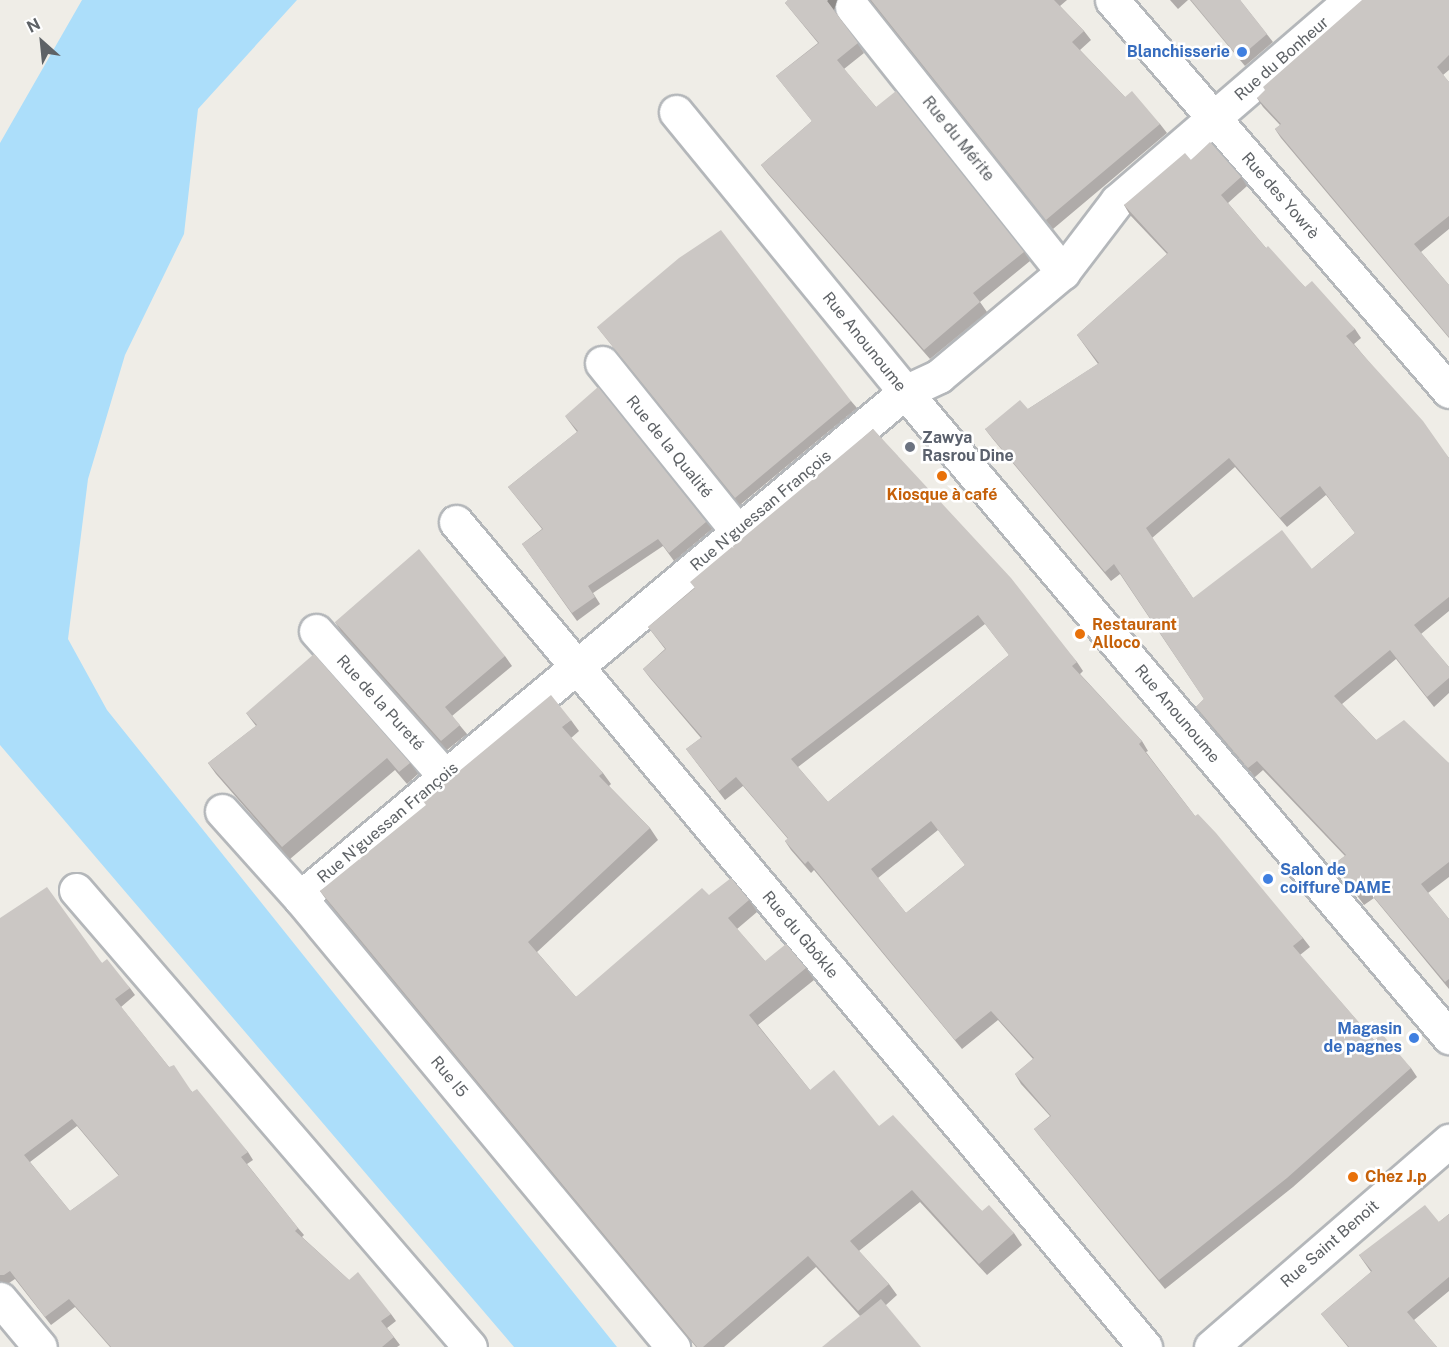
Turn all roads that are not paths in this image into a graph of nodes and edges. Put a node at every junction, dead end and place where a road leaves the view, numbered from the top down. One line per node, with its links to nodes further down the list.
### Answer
1 (1112, 0): 5 (street, Rue des Yowrè)
2 (1351, 0): 5 (street, Rue du Bonheur)
3 (852, 7): 6 (street, Rue du Mérite)
4 (676, 112): 9 (street, Rue Anounoume)
5 (1214, 119): 6 (street, Rue N'guessan François); 8 (street, Rue des Yowrè)
6 (1063, 272): 9 (street, Rue N'guessan François)
7 (602, 363): 11 (street, Rue de la Qualité)
8 (1449, 391)
9 (905, 392): 11 (street, Rue N'guessan François); 18 (street, Rue Anounoume)
10 (456, 522): 13 (street, Rue du Gbôkle)
11 (737, 531): 13 (street, Rue N'guessan François)
12 (316, 631): 14 (street, Rue de la Pureté)
13 (575, 666): 14 (street, Rue N'guessan François); 24 (street, Rue du Gbôkle)
14 (444, 775): 17 (street, Rue N'guessan François)
15 (222, 811): 17 (street, Rue I5)
16 (76, 890): 22 (street)
17 (300, 898): 23 (street, Rue I5)
18 (1449, 1037)
19 (1449, 1141): 25 (street, Rue Saint Benoit)
20 (0, 1299): 21 (street)
21 (40, 1347)
22 (470, 1347)
23 (673, 1347)
24 (1145, 1347)
25 (1210, 1347)

